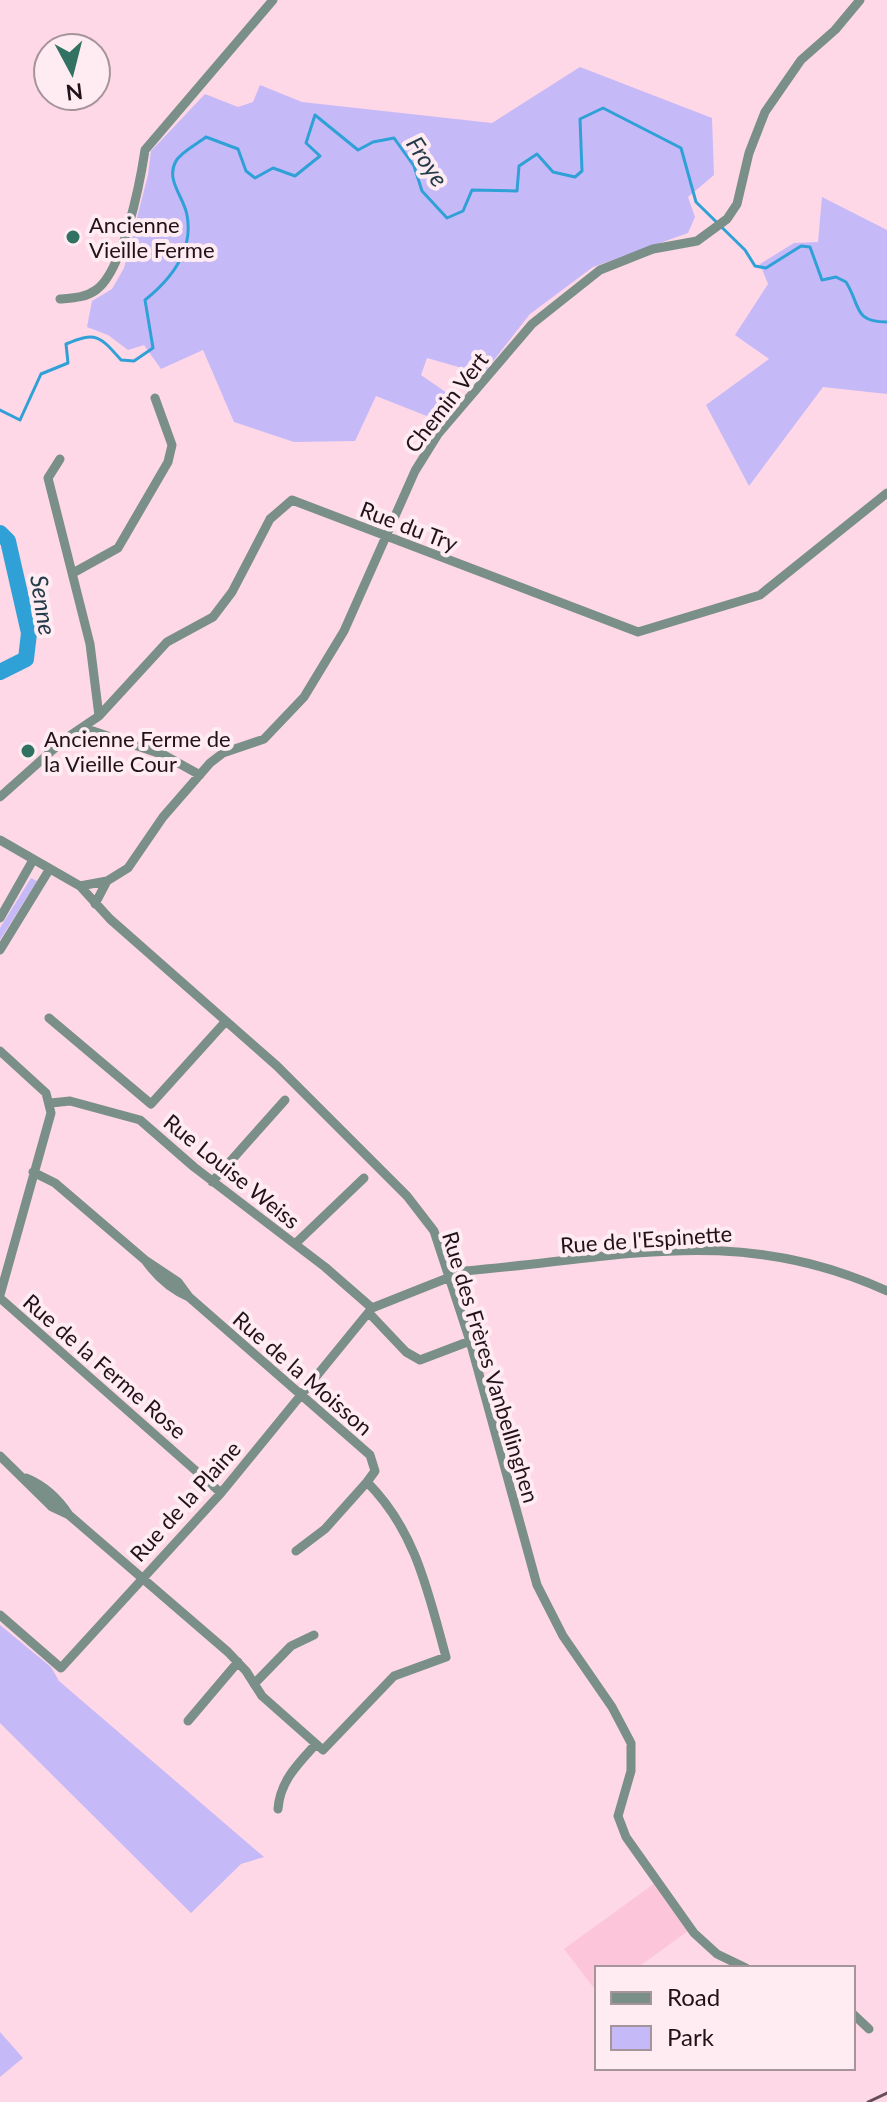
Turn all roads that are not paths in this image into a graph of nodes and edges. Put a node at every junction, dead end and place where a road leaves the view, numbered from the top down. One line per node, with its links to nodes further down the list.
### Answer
1 (273, 0): 3 (street)
2 (860, 0): 7 (street, Chemin Vert)
3 (60, 299)
4 (155, 398): 8 (street)
5 (60, 459): 8 (street)
6 (887, 493): 7 (street, Rue du Try)
7 (386, 537): 9 (street, Rue du Try); 11 (street, Chemin Vert)
8 (73, 573): 9 (street)
9 (99, 716): 10 (street, Rue du Try)
10 (84, 728): 11 (street); 12 (street, Rue du Try)
11 (200, 775): 16 (street, Chemin Vert)
12 (0, 797)
13 (0, 840): 14 (street, Rue des Frères Vanbellinghen)
14 (33, 860): 15 (street, Rue des Frères Vanbellinghen); 19 (street)
15 (49, 870): 17 (street, Rue des Frères Vanbellinghen); 20 (street)
16 (107, 881): 17 (street); 18 (street, Chemin Vert)
17 (80, 886): 18 (street, Rue des Frères Vanbellinghen)
18 (95, 904): 22 (street, Rue des Frères Vanbellinghen)
19 (0, 918)
20 (0, 950)
21 (49, 1018): 22 (street)
22 (226, 1021): 30 (street, Rue des Frères Vanbellinghen)
23 (0, 1051): 25 (street)
24 (285, 1100): 28 (street)
25 (51, 1103): 26 (street); 28 (street, Rue Louise Weiss)
26 (33, 1172): 32 (street); 35 (street, Rue de la Moisson)
27 (364, 1178): 29 (street)
28 (212, 1182): 29 (street, Rue Louise Weiss)
29 (295, 1244): 33 (street, Rue Louise Weiss)
30 (450, 1277): 31 (street, Rue de l'Espinette); 33 (street, Rue de l'Espinette); 34 (street, Rue des Frères Vanbellinghen)
31 (887, 1291)
32 (0, 1296): 38 (street, Rue de la Ferme Rose)
33 (370, 1310): 34 (street, Rue Louise Weiss); 35 (street, Rue de la Plaine)
34 (470, 1341): 48 (street, Rue des Frères Vanbellinghen)
35 (300, 1394): 37 (street, Rue de la Moisson); 38 (street, Rue de la Plaine)
36 (0, 1456): 40 (street)
37 (367, 1482): 39 (street); 46 (street)
38 (221, 1493): 40 (street, Rue de la Plaine)
39 (296, 1551)
40 (141, 1577): 41 (street, Rue de la Plaine); 43 (street)
41 (0, 1615)
42 (314, 1635): 44 (street)
43 (238, 1662): 44 (street); 45 (street)
44 (254, 1684): 46 (street)
45 (188, 1721)
46 (320, 1747): 47 (street)
47 (278, 1809)
48 (742, 1966)
49 (855, 2016): 50 (street)
50 (869, 2029)

